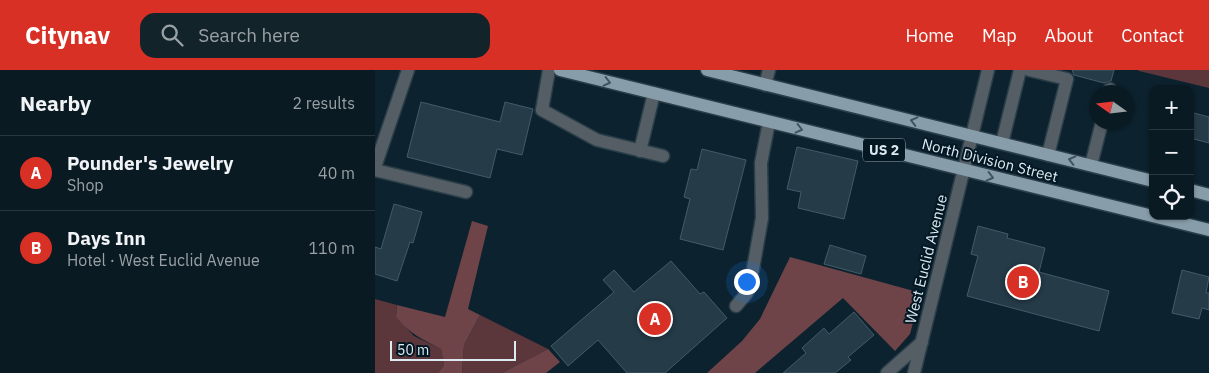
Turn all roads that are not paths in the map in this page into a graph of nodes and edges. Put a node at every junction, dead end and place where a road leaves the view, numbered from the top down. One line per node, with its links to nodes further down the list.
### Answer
1 (407, 70): 19 (street)
2 (549, 70): 15 (street)
3 (560, 70): 10 (main road, North Division Street / US 2, one-way to 10)
4 (707, 70): 9 (main road, North Division Street / US 2)
5 (769, 70): 9 (street)
6 (988, 70): 13 (street, West Euclid Avenue)
7 (1020, 70): 14 (street)
8 (1029, 70): 16 (street)
9 (765, 85): 13 (main road, North Division Street / US 2, one-way to 9)
10 (654, 93): 11 (main road, North Division Street / US 2); 15 (street)
11 (769, 122): 20 (main road, North Division Street / US 2, one-way to 20); 26 (street)
12 (1100, 130): 18 (street)
13 (971, 135): 14 (main road, North Division Street / US 2); 20 (street, West Euclid Avenue)
14 (1002, 143): 16 (main road, North Division Street / US 2)
15 (640, 151): 17 (street)
16 (1048, 155): 18 (main road, North Division Street / US 2, one-way to 16)
17 (663, 156)
18 (1091, 165): 21 (main road, North Division Street / US 2)
19 (375, 168): 23 (street)
20 (965, 170): 25 (main road, North Division Street / US 2, one-way to 25); 27 (street, West Euclid Avenue)
21 (1149, 180)
22 (1194, 191): 24 (main road)
23 (466, 192)
24 (1209, 195)
25 (1209, 230)
26 (736, 306)
27 (922, 342): 28 (street); 29 (street, West Euclid Avenue)
28 (887, 373)
29 (914, 373)

